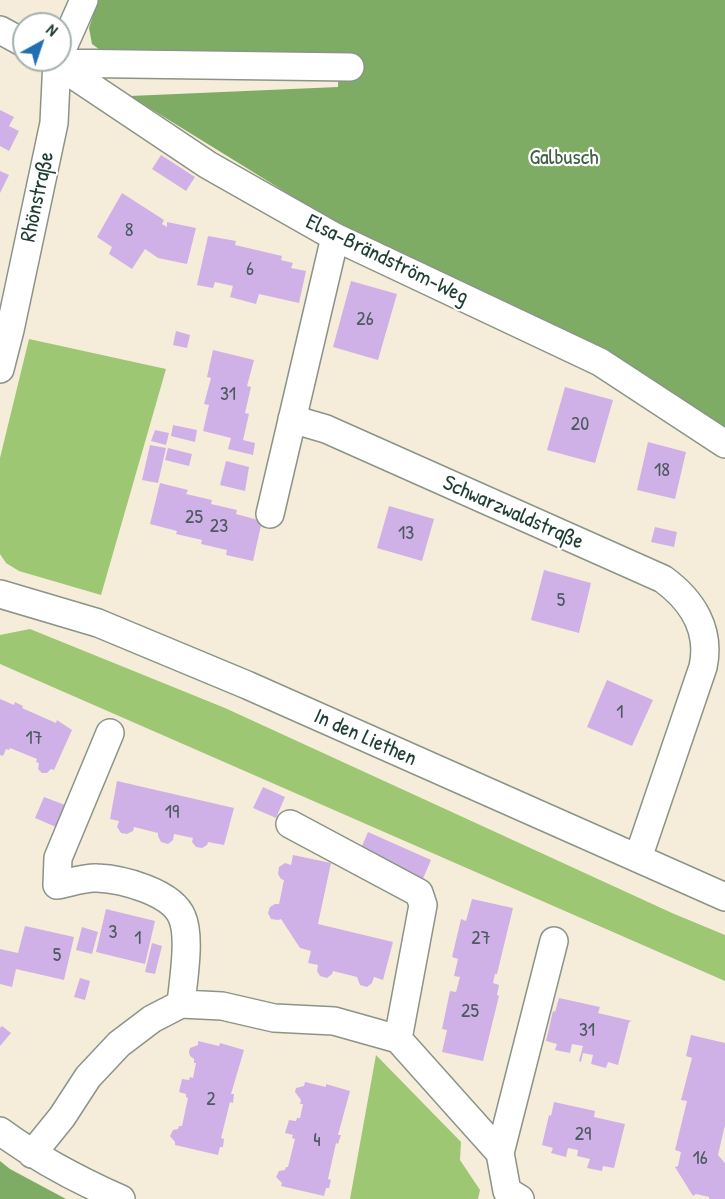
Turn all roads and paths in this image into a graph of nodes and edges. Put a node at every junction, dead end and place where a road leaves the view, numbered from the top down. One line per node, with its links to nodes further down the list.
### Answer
1 (84, 0): 2 (street)
2 (72, 25)
3 (72, 59): 4 (street)
4 (350, 67)
5 (72, 70): 7 (street, Elsa-Brändström-Weg)
6 (56, 72): 8 (street, Rhönstraße)
7 (335, 237): 10 (street); 11 (street, Elsa-Brändström-Weg)
8 (5, 329): 9 (street, Rhönstraße)
9 (0, 369)
10 (292, 418): 12 (street); 14 (street, Schwarzwaldstraße)
11 (725, 444)
12 (270, 514)
13 (0, 594): 17 (street, In den Liethen)
14 (715, 638): 17 (street, Schwarzwaldstraße)
15 (110, 733): 20 (street)
16 (290, 824): 21 (street)
17 (638, 858): 18 (street, In den Liethen)
18 (725, 897)
19 (554, 942): 24 (street)
20 (181, 1004): 21 (street); 23 (street)
21 (398, 1039): 24 (street)
22 (0, 1131): 23 (street)
23 (32, 1154): 25 (street)
24 (500, 1154): 26 (street)
25 (121, 1199)
26 (520, 1199)

